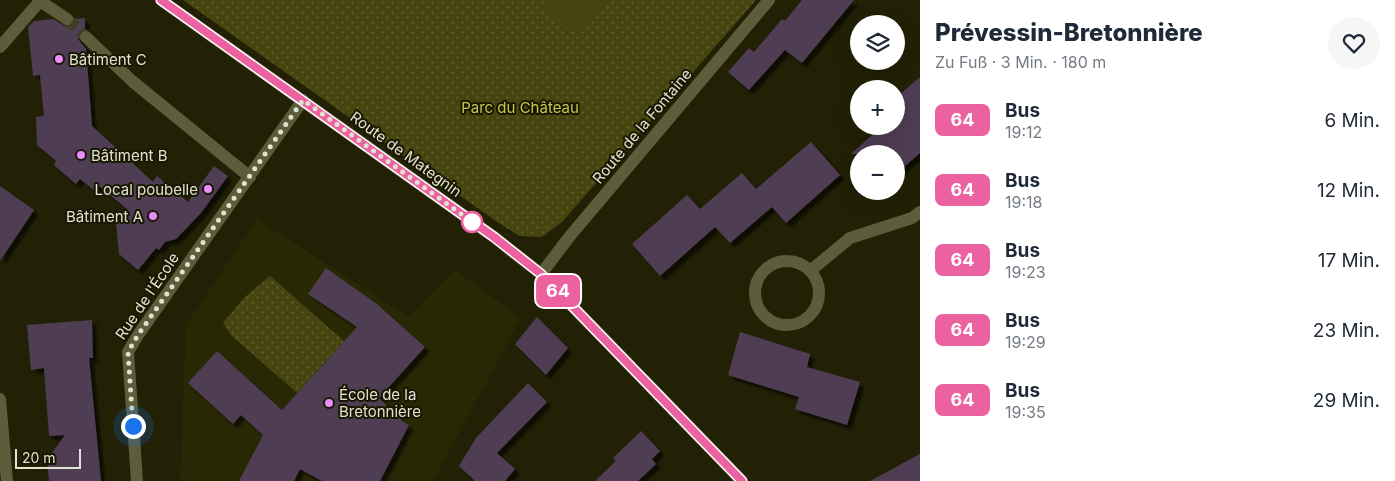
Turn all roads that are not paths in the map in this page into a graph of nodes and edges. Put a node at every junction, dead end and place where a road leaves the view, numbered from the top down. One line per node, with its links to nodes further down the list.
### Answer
1 (161, 0): 6 (street, Route de Mategnin)
2 (769, 0): 10 (street, Route de la Fontaine)
3 (67, 19): 5 (street)
4 (86, 37): 7 (street)
5 (0, 47)
6 (303, 100): 7 (street, Rue de l'École); 10 (street, Route de Mategnin)
7 (250, 177): 13 (street, Rue de l'École)
8 (920, 212): 9 (street)
9 (810, 271): 9 (street)
10 (541, 274): 14 (street, Route de Mategnin)
11 (0, 399): 12 (street)
12 (7, 481)
13 (137, 481)
14 (742, 481)

